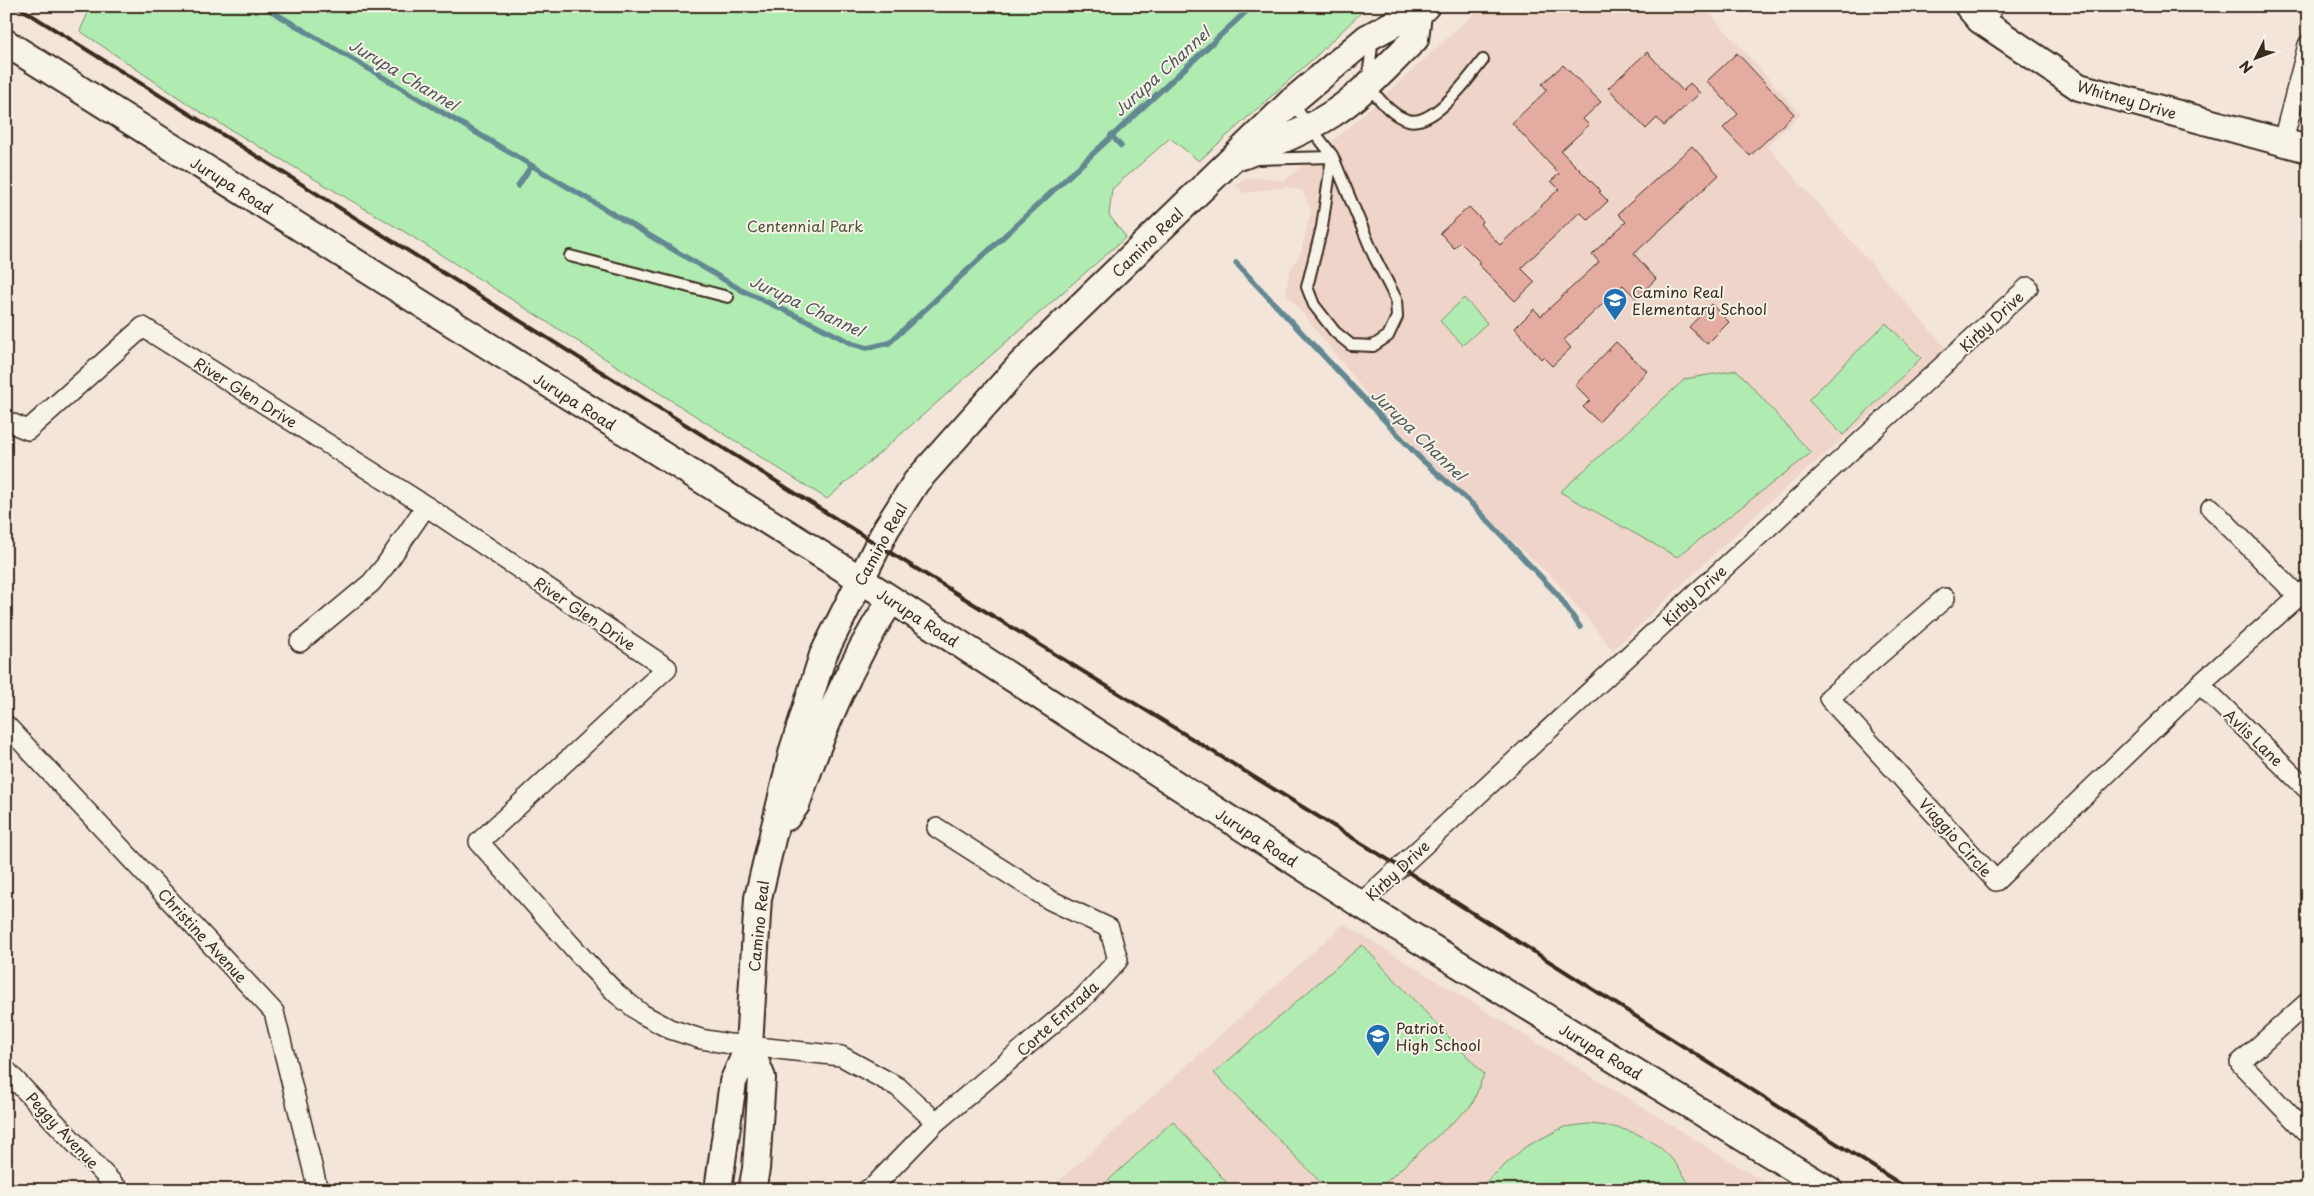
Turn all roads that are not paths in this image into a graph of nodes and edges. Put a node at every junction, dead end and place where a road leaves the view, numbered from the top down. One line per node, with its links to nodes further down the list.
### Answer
1 (1422, 10): 3 (street, Camino Real); 7 (street, Camino Real)
2 (1981, 11): 10 (street, Whitney Drive)
3 (1373, 35): 7 (lane); 8 (street, Camino Real)
4 (6, 43): 20 (street, Jurupa Road)
5 (2308, 45): 10 (street)
6 (1483, 60): 7 (lane)
7 (1367, 85): 9 (street, Camino Real)
8 (1291, 102): 9 (lane); 13 (street, Camino Real)
9 (1309, 126): 12 (lane); 13 (street, Camino Real)
10 (2283, 141): 11 (street, Whitney Drive)
11 (2308, 149)
12 (1332, 157): 12 (lane); 13 (lane)
13 (1234, 159): 20 (street, Camino Real)
14 (570, 256): 16 (lane)
15 (2028, 287): 30 (street, Kirby Drive)
16 (728, 297)
17 (6, 421): 18 (street, River Glen Drive)
18 (426, 506): 24 (street); 32 (street, River Glen Drive)
19 (2211, 508): 21 (street)
20 (860, 580): 23 (street, Jurupa Road); 29 (street, Camino Real)
21 (2303, 592): 25 (street)
22 (1945, 598): 25 (street, Viaggio Circle)
23 (892, 600): 29 (street); 30 (street, Jurupa Road)
24 (300, 642)
25 (2200, 684): 27 (street, Avlis Lane)
26 (7, 725): 37 (street, Christine Avenue)
27 (2308, 790)
28 (936, 828): 34 (street, Corte Entrada)
29 (772, 835): 32 (street, Camino Real)
30 (1360, 904): 41 (street, Jurupa Road)
31 (2308, 1002): 35 (street)
32 (749, 1046): 34 (street); 38 (street, Camino Real); 39 (street, Camino Real)
33 (6, 1070): 36 (street, Peggy Avenue)
34 (936, 1122): 40 (street, Corte Entrada)
35 (2308, 1134)
36 (119, 1190)
37 (318, 1190)
38 (718, 1190)
39 (752, 1190)
40 (867, 1190)
41 (1829, 1190)

